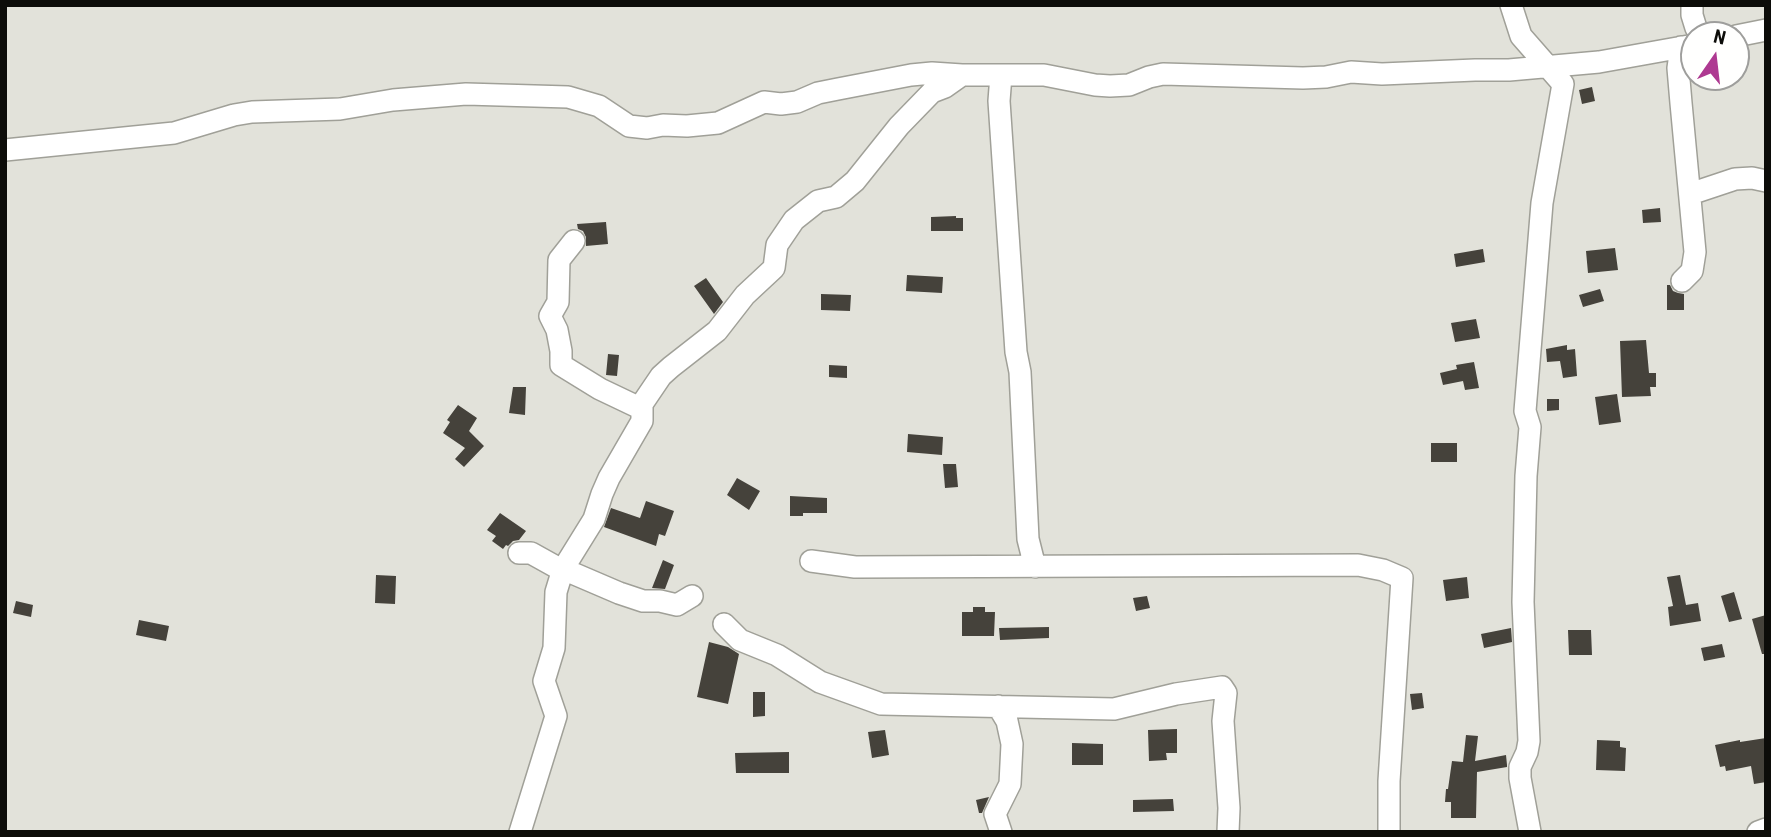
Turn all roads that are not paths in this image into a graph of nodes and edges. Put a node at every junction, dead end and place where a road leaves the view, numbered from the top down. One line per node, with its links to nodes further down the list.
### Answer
1 (1511, 5): 3 (street)
2 (1680, 47): 3 (street)
3 (1548, 67): 5 (street); 25 (street)
4 (962, 75): 5 (street); 7 (street); 12 (street)
5 (1001, 75): 15 (street)
6 (1680, 91): 9 (street)
7 (5, 150)
8 (1766, 181): 9 (street)
9 (1690, 194): 11 (street)
10 (574, 241): 12 (street)
11 (1682, 281)
12 (642, 410): 16 (street)
13 (519, 553): 16 (street)
14 (811, 561): 15 (street)
15 (1035, 567): 24 (street)
16 (563, 569): 17 (street); 21 (street)
17 (692, 596)
18 (724, 624): 19 (street)
19 (998, 706): 22 (street); 23 (street)
20 (1766, 829): 26 (street)
21 (520, 832)
22 (1001, 832)
23 (1228, 832)
24 (1390, 832)
25 (1530, 832)
26 (1758, 832)

